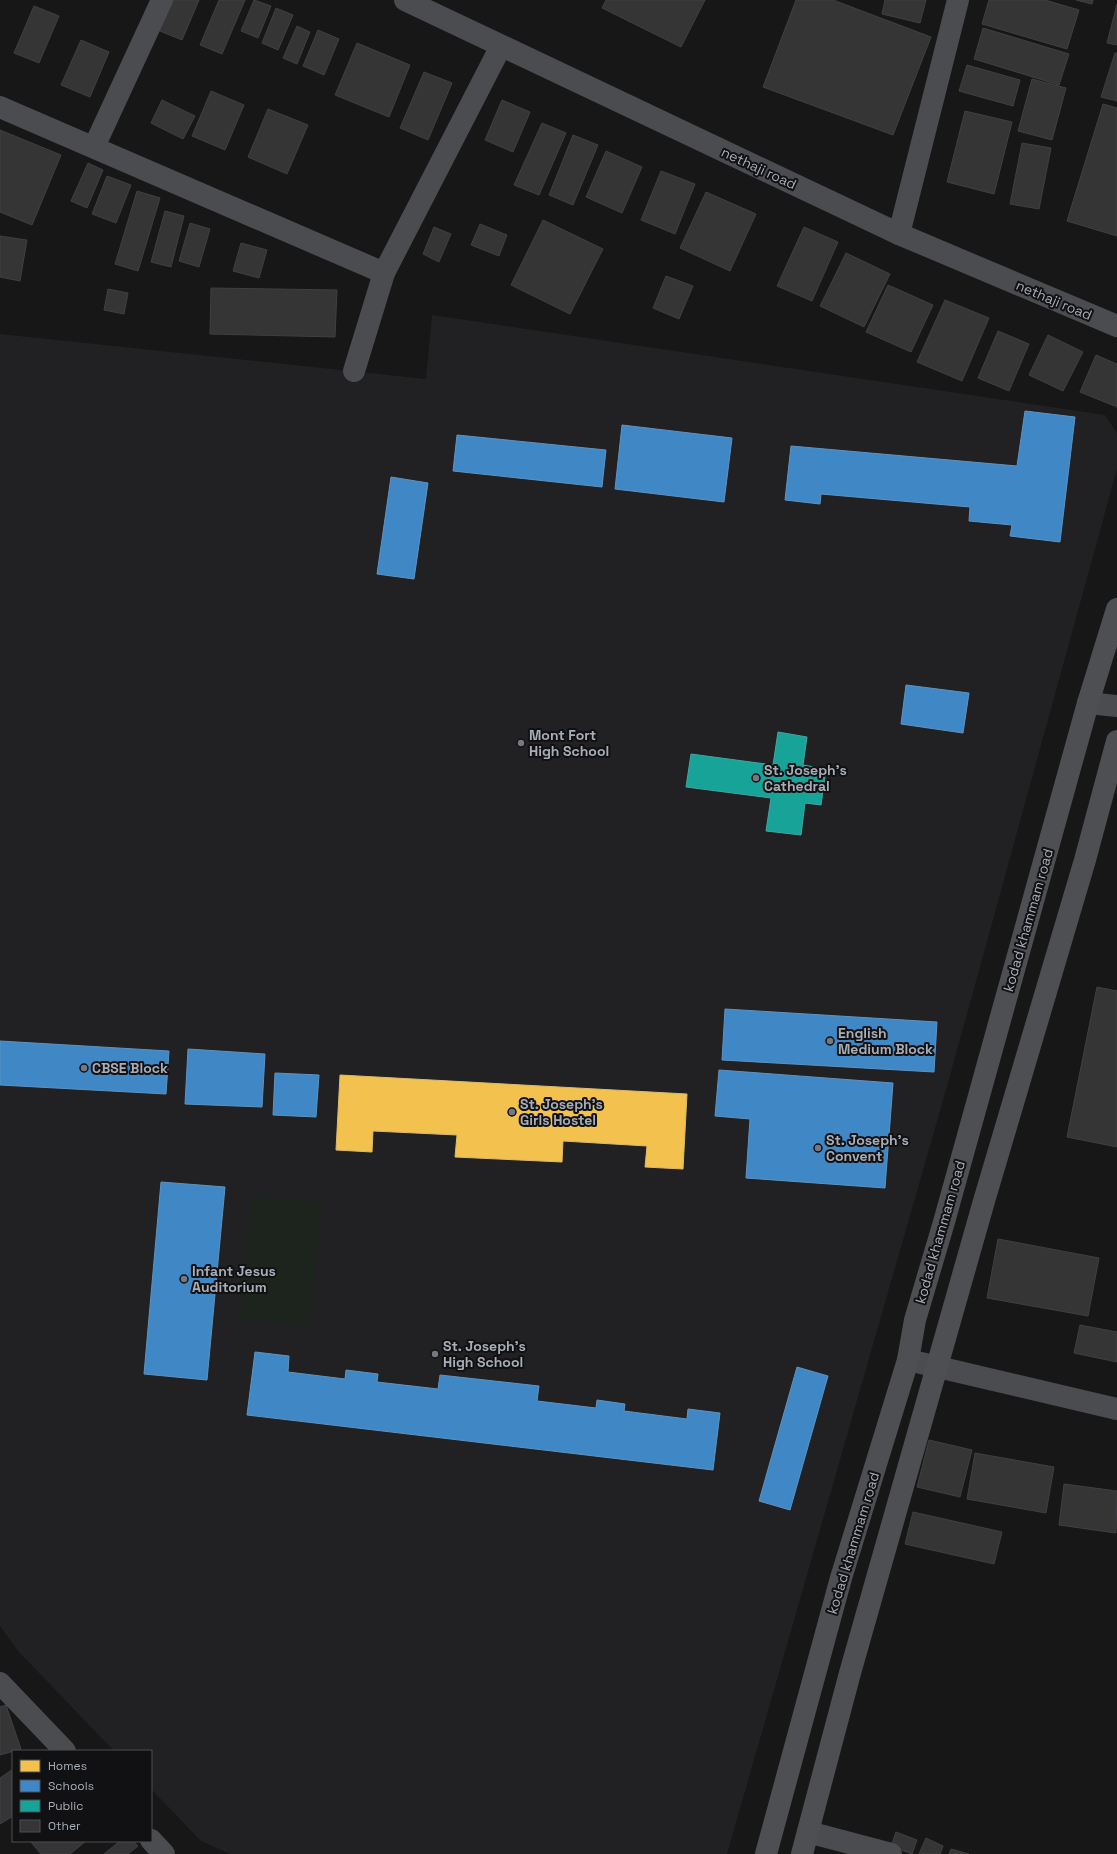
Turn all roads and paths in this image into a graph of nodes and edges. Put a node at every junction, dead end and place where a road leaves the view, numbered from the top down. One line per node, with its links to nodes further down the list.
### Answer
1 (162, 0): 6 (street)
2 (404, 0): 4 (street, nethaji road)
3 (958, 0): 7 (street)
4 (501, 46): 7 (street, nethaji road); 8 (street)
5 (0, 107): 6 (street)
6 (94, 148): 8 (street)
7 (900, 234): 9 (street, nethaji road)
8 (384, 273): 10 (street)
9 (1117, 326)
10 (354, 371)
11 (1117, 609): 12 (main road, kodad khammam road)
12 (1088, 702): 13 (street); 15 (main road, kodad khammam road)
13 (1117, 706)
14 (1117, 741): 16 (main road)
15 (908, 1360): 16 (street); 23 (main road, kodad khammam road)
16 (938, 1367): 17 (street); 20 (main road)
17 (1117, 1409)
18 (0, 1684): 19 (street)
19 (64, 1750)
20 (808, 1832): 24 (main road); 25 (street)
21 (152, 1841): 22 (street)
22 (164, 1854)
23 (766, 1854)
24 (802, 1854)
25 (890, 1854)

